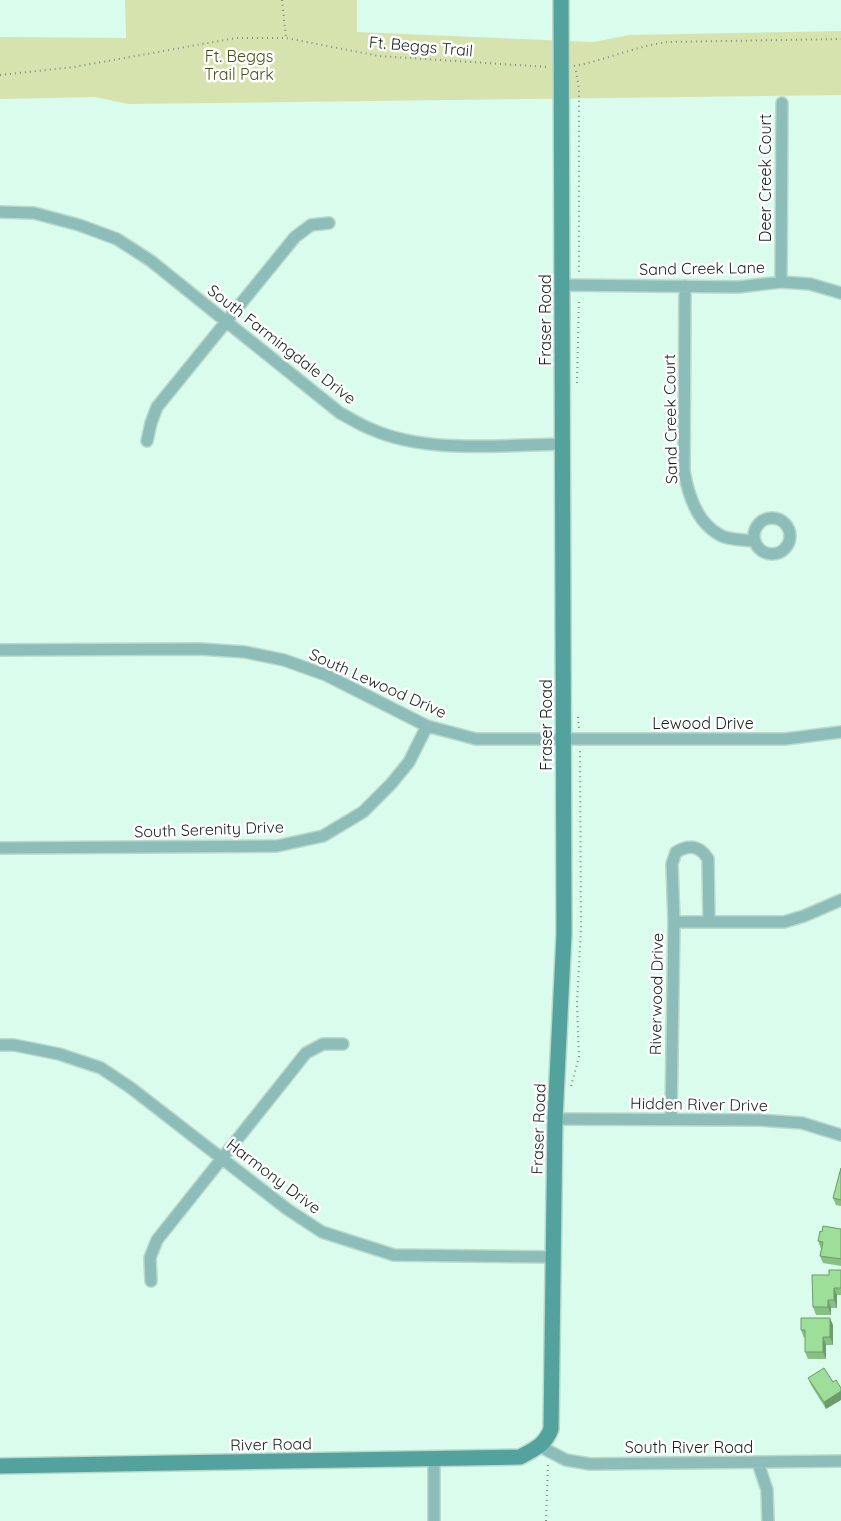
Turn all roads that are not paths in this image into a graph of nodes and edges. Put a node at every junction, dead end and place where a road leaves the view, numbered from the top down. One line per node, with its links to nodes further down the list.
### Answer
1 (561, 0): 6 (street, Fraser Road)
2 (782, 104): 5 (street, Deer Creek Court)
3 (0, 212): 9 (street, South Farmingdale Drive)
4 (329, 223): 9 (street)
5 (781, 282): 7 (street, Sand Creek Lane); 8 (street, Sand Creek Lane)
6 (562, 285): 7 (street, Sand Creek Lane); 11 (street, Fraser Road)
7 (685, 286): 12 (street, Sand Creek Court)
8 (841, 292)
9 (226, 322): 10 (street); 11 (street, South Farmingdale Drive)
10 (147, 441)
11 (562, 444): 16 (street, Fraser Road)
12 (755, 541)
13 (0, 650): 14 (street, South Lewood Drive)
14 (427, 726): 16 (street, South Lewood Drive); 17 (street, South Serenity Drive)
15 (840, 736): 16 (street, Lewood Drive)
16 (564, 740): 24 (street, Fraser Road)
17 (0, 848)
18 (841, 900): 20 (street, Riverwood Drive)
19 (674, 922): 20 (street, Riverwood Drive); 20 (street); 23 (street, Riverwood Drive)
20 (709, 922)
21 (343, 1044): 26 (street)
22 (0, 1045): 26 (street, Harmony Drive)
23 (670, 1118): 24 (street, Hidden River Drive); 25 (street, Hidden River Drive)
24 (556, 1119): 27 (street, Fraser Road)
25 (841, 1135)
26 (221, 1157): 27 (street, Harmony Drive); 28 (street)
27 (553, 1257): 29 (street, Fraser Road)
28 (151, 1281)
29 (541, 1447): 30 (street, River Road); 32 (street, South River Road)
30 (434, 1458): 33 (street, River Road); 34 (street)
31 (841, 1461): 32 (street, South River Road)
32 (758, 1463): 35 (street)
33 (0, 1466)
34 (434, 1521)
35 (768, 1521)

